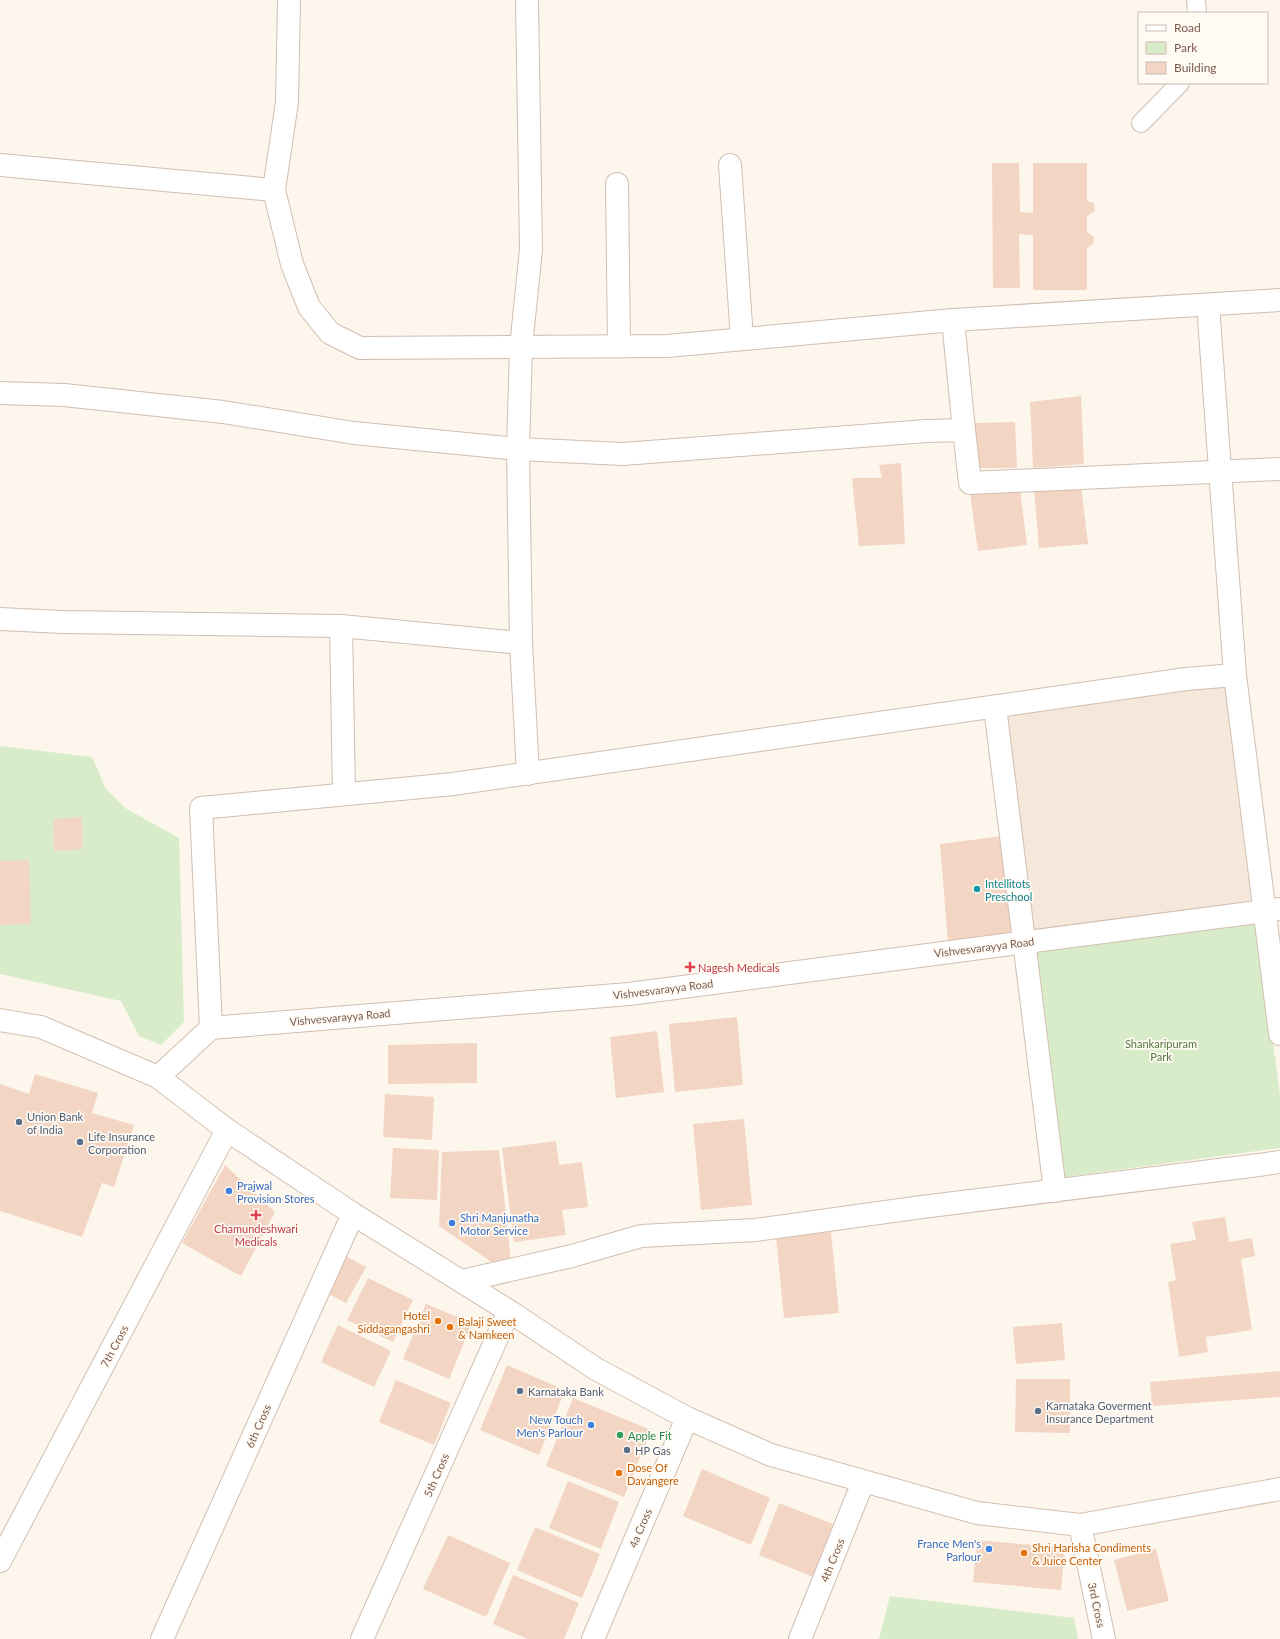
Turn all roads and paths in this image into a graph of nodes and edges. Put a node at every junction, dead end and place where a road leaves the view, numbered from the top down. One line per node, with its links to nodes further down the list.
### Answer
1 (289, 0): 10 (street)
2 (527, 0): 16 (street)
3 (1196, 0): 4 (lane)
4 (1197, 12)
5 (1179, 84): 6 (lane)
6 (1141, 123)
7 (0, 165): 10 (street)
8 (730, 165): 14 (street)
9 (617, 184): 15 (street)
10 (274, 190): 16 (street)
11 (1280, 300): 12 (street)
12 (1208, 305): 13 (street); 21 (street)
13 (953, 320): 14 (street); 18 (street)
14 (742, 339): 15 (street)
15 (619, 346): 16 (street)
16 (521, 347): 19 (street)
17 (0, 393): 19 (street)
18 (964, 430): 19 (street); 21 (street)
19 (518, 449): 24 (street)
20 (1280, 469): 21 (street)
21 (1220, 472): 25 (street)
22 (0, 619): 23 (street)
23 (341, 626): 24 (street); 28 (street)
24 (521, 643): 27 (street)
25 (1235, 675): 26 (street); 29 (street)
26 (996, 707): 27 (street); 30 (street)
27 (528, 774): 28 (street)
28 (344, 794): 32 (street)
29 (1272, 910): 30 (street, Vishvesvarayya Road); 33 (street)
30 (1024, 942): 32 (street, Vishvesvarayya Road); 37 (street)
31 (0, 1020): 34 (street)
32 (211, 1028): 34 (street)
33 (1280, 1034)
34 (158, 1077): 35 (street)
35 (227, 1130): 38 (street); 45 (street, 7th Cross)
36 (1280, 1162): 37 (street)
37 (1055, 1190): 39 (street)
38 (353, 1214): 39 (street); 46 (street, 6th Cross)
39 (462, 1281): 40 (street)
40 (509, 1311): 41 (street); 47 (street, 5th Cross)
41 (687, 1418): 42 (street); 48 (street, 4a Cross)
42 (863, 1482): 44 (street); 49 (street, 4th Cross)
43 (1280, 1489): 44 (street)
44 (1080, 1525): 50 (street, 3rd Cross)
45 (0, 1561)
46 (162, 1639)
47 (362, 1639)
48 (593, 1639)
49 (800, 1639)
50 (1104, 1639)

